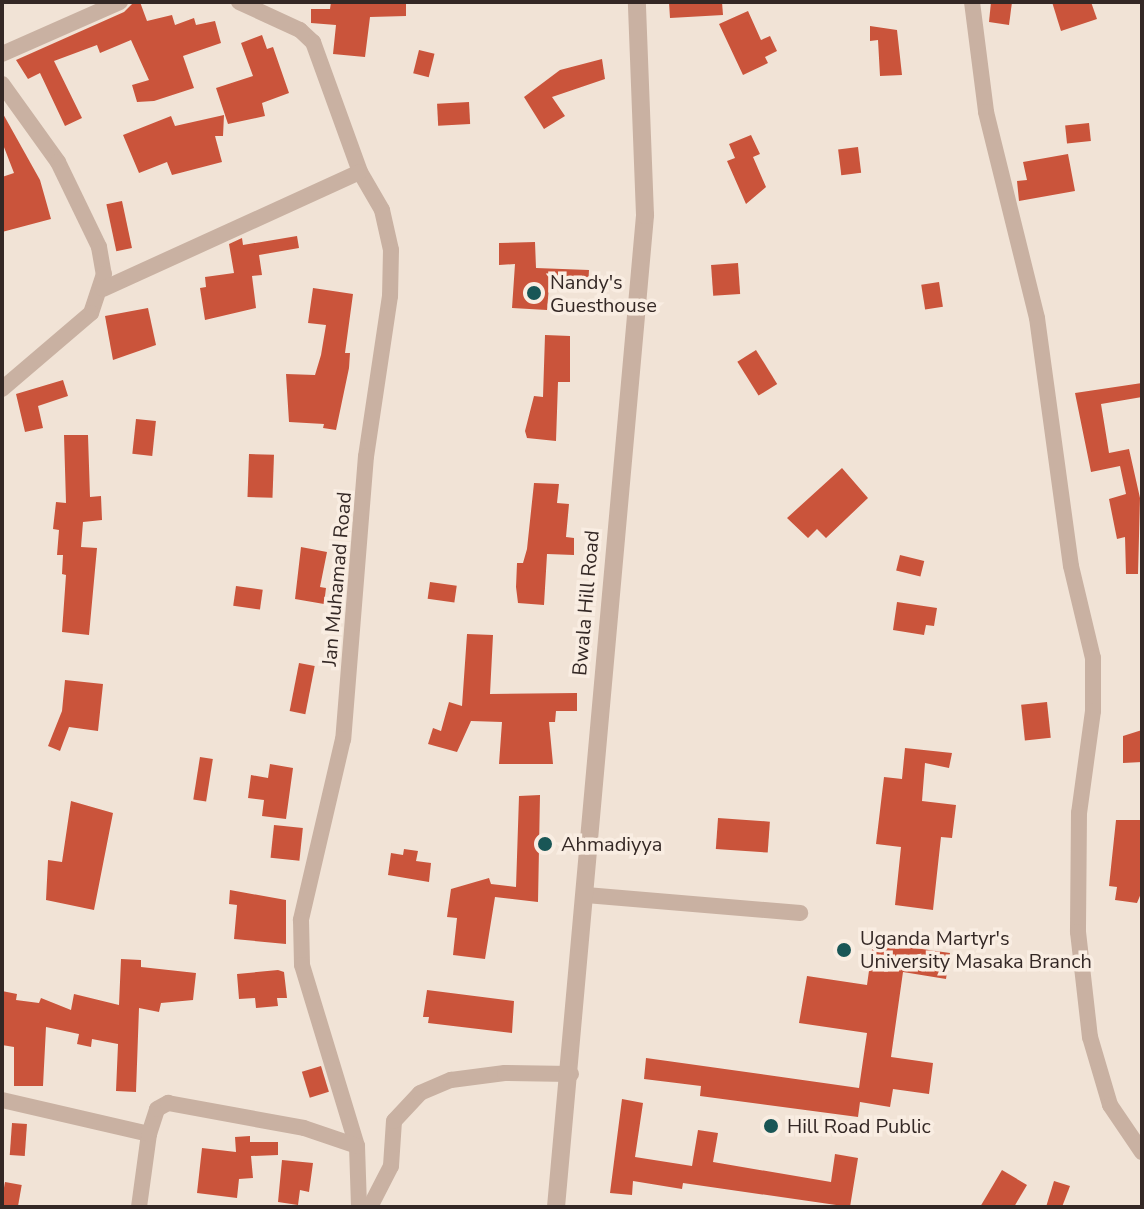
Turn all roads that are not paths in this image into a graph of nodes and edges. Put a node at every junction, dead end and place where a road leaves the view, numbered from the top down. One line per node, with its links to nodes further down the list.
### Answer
1 (120, 2): 5 (street)
2 (239, 2): 7 (street, Jan Muhamad Road)
3 (637, 2): 10 (street, Bwala Hill Road)
4 (972, 2): 16 (street)
5 (2, 54)
6 (2, 84): 8 (street)
7 (360, 172): 8 (street); 15 (street, Jan Muhamad Road)
8 (103, 289): 9 (street)
9 (2, 389)
10 (586, 895): 11 (street); 12 (street, Bwala Hill Road)
11 (800, 913)
12 (571, 1074): 19 (street); 20 (street, Bwala Hill Road)
13 (2, 1100): 14 (street)
14 (149, 1134): 15 (street); 17 (street)
15 (357, 1146): 18 (street, Jan Muhamad Road)
16 (1142, 1152)
17 (139, 1207)
18 (359, 1207)
19 (370, 1207)
20 (556, 1207)

